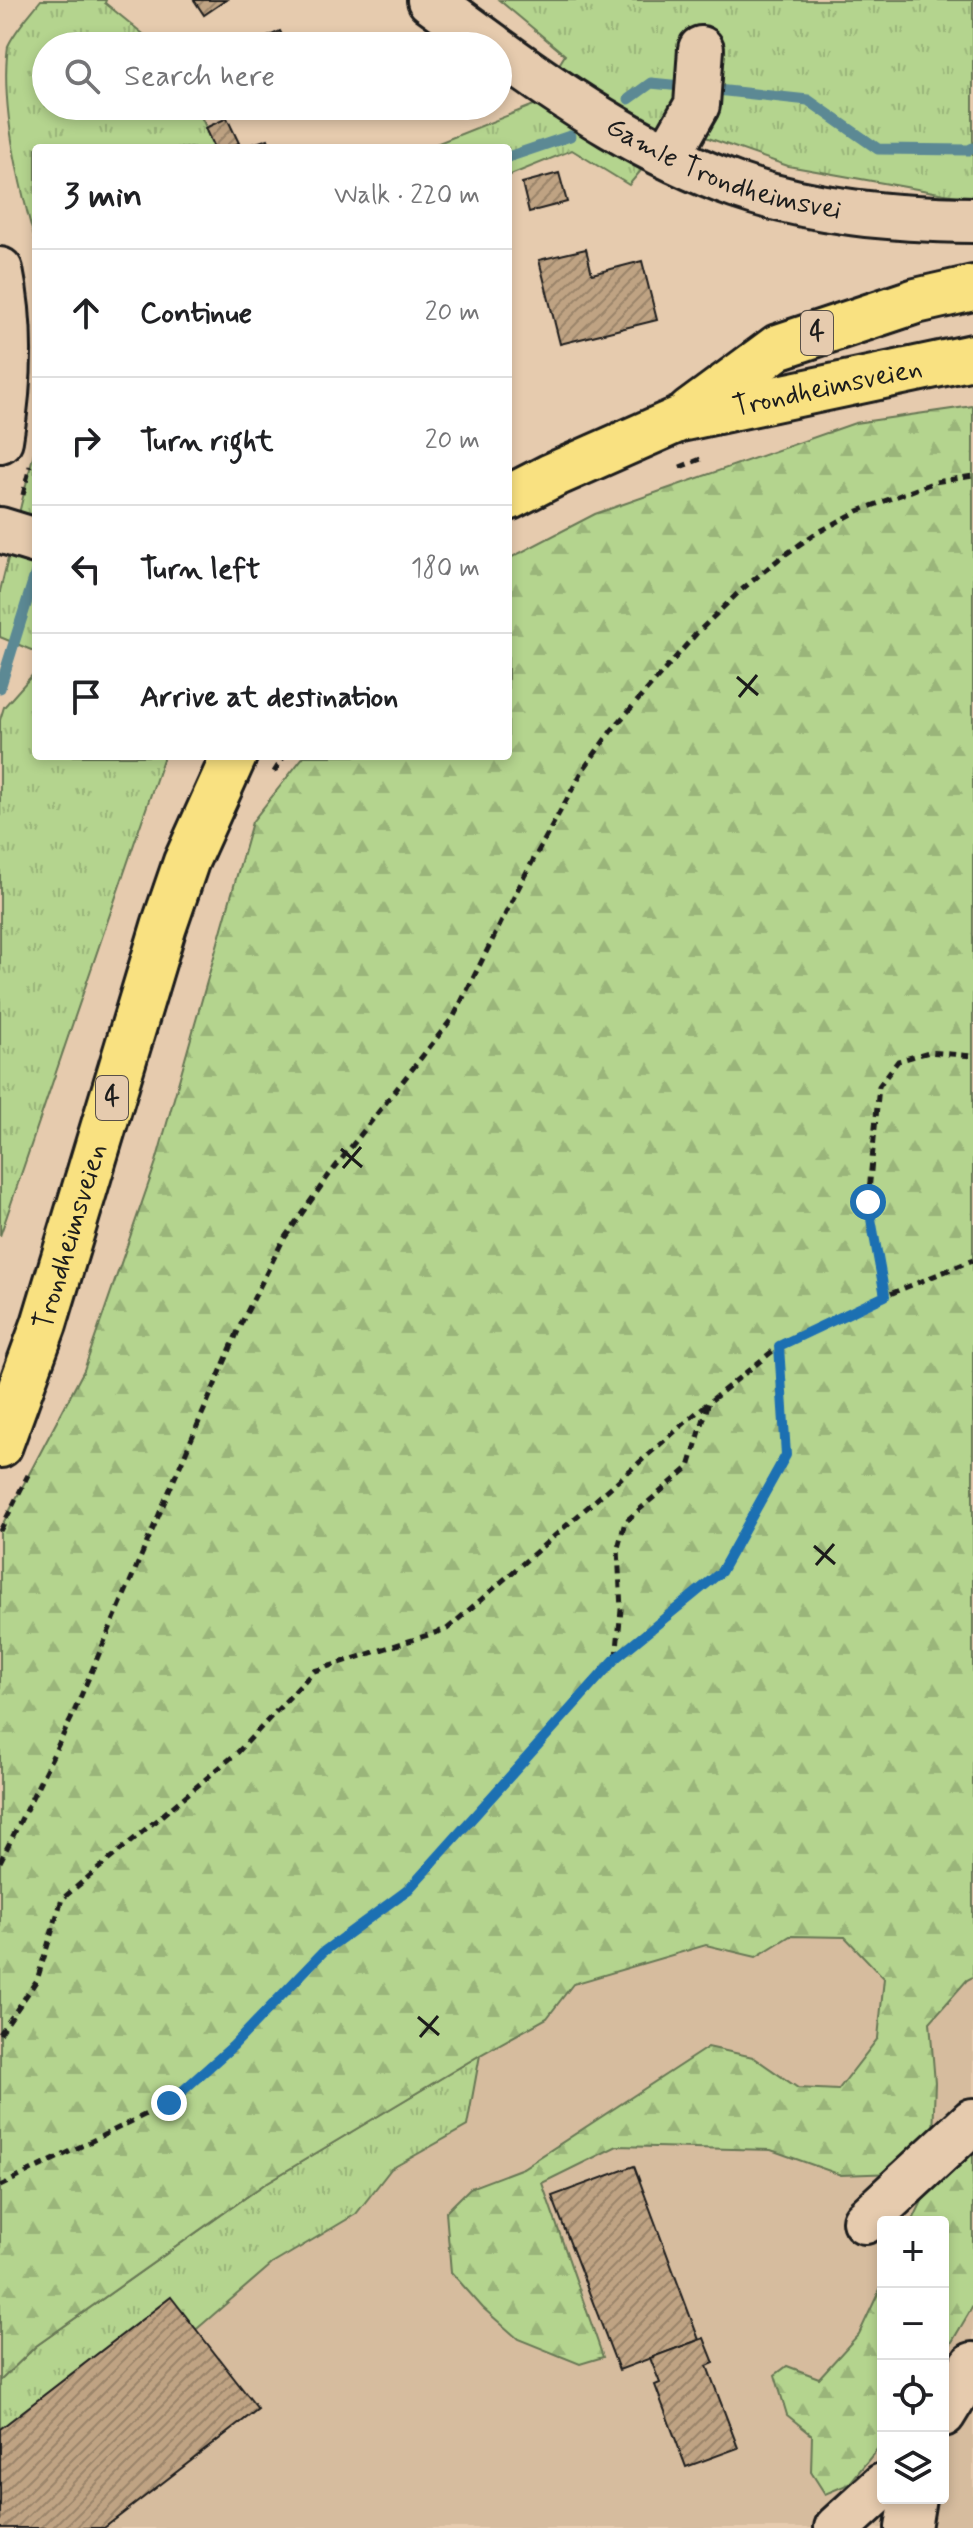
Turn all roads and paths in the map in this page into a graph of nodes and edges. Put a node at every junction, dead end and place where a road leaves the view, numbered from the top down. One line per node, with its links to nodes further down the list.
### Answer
1 (430, 0): 2 (street)
2 (474, 32)
3 (512, 60): 5 (street, Gamle Trondheimsvei)
4 (699, 75): 5 (street)
5 (668, 156): 6 (street, Gamle Trondheimsvei)
6 (973, 220)
7 (0, 270): 11 (street)
8 (973, 288): 10 (highway, Trondheimsveien / 4)
9 (973, 357): 10 (highway, Trondheimsveien / 4)
10 (680, 419): 15 (highway, Trondheimsveien / 4)
11 (0, 440)
12 (706, 457): 13 (path)
13 (668, 471)
14 (973, 476): 26 (path)
15 (512, 496)
16 (0, 530): 17 (street)
17 (32, 540)
18 (232, 760): 24 (highway, Trondheimsveien / 4)
19 (973, 1056): 21 (path)
20 (973, 1260): 21 (path)
21 (885, 1296): 22 (path)
22 (779, 1346): 23 (path); 25 (path)
23 (709, 1402): 25 (path); 27 (path)
24 (0, 1445)
25 (616, 1658): 29 (path)
26 (0, 1862)
27 (0, 2034)
28 (973, 2121): 30 (street)
29 (0, 2186)
30 (865, 2221)
31 (973, 2365): 32 (street)
32 (949, 2404)
33 (877, 2491): 35 (street)
34 (912, 2504): 36 (street)
35 (837, 2528)
36 (908, 2528)

